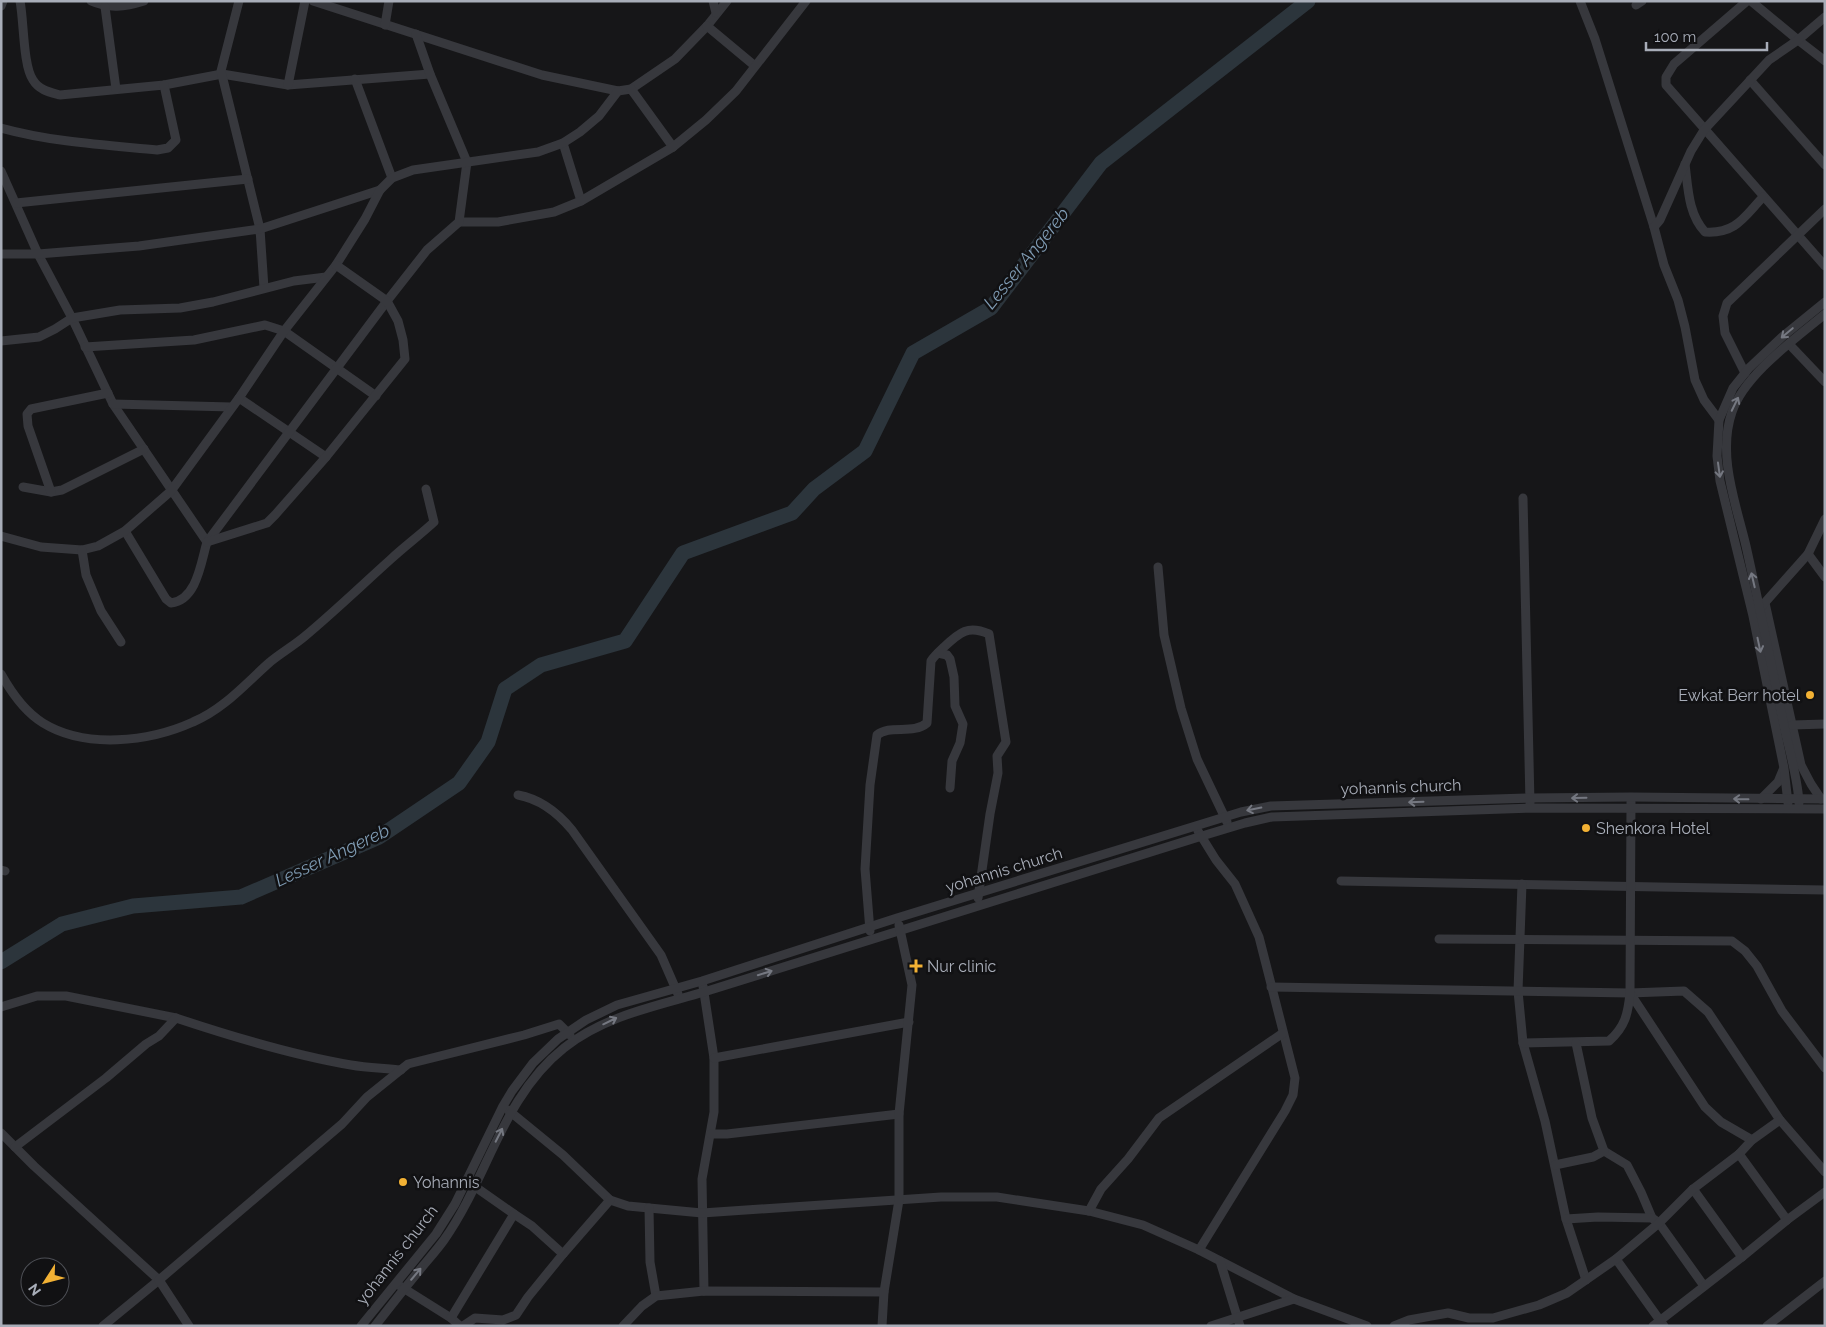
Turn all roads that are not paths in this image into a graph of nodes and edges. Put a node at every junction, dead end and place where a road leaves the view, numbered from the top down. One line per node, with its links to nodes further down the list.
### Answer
1 (3, 1): 14 (street)
2 (20, 1): 31 (street)
3 (90, 1): 15 (street)
4 (144, 1): 15 (street)
5 (239, 1): 24 (street)
6 (305, 1): 29 (street)
7 (313, 1): 18 (street)
8 (388, 1): 18 (street)
9 (712, 1): 16 (street)
10 (727, 1): 16 (street)
11 (806, 1): 23 (street)
12 (1580, 1): 49 (street)
13 (1749, 1): 21 (street); 34 (street)
14 (1, 6)
15 (105, 6): 31 (street)
16 (716, 13): 19 (street)
17 (1825, 17): 21 (street)
18 (385, 25): 20 (street)
19 (707, 26): 23 (street); 30 (street)
20 (416, 34): 25 (street); 32 (street)
21 (1798, 40): 22 (street); 27 (street)
22 (1825, 60)
23 (756, 66): 36 (street)
24 (222, 74): 28 (street); 29 (street); 42 (street)
25 (430, 74): 26 (street); 37 (street)
26 (355, 78): 29 (street); 41 (street)
27 (1750, 80): 34 (street); 39 (street)
28 (164, 84): 31 (street); 33 (street)
29 (288, 85)
30 (631, 89): 32 (street); 36 (street)
31 (116, 90)
32 (618, 91): 35 (street)
33 (1, 128)
34 (1704, 130): 38 (street); 44 (street)
35 (563, 143): 37 (street); 46 (street)
36 (673, 147): 46 (street)
37 (467, 162): 41 (street); 48 (street)
38 (1685, 164): 44 (street); 49 (street)
39 (1825, 165)
40 (1, 171): 45 (street)
41 (392, 178): 43 (street)
42 (248, 179): 45 (street); 50 (street)
43 (380, 190): 50 (street); 54 (street)
44 (1763, 197): 51 (street)
45 (16, 202): 53 (street)
46 (581, 202): 48 (street)
47 (1825, 209): 51 (street)
48 (459, 222): 58 (street)
49 (1654, 227): 74 (street)
50 (260, 229): 53 (street); 57 (street)
51 (1797, 236): 55 (street); 67 (street)
52 (1, 254): 53 (street)
53 (38, 254): 61 (street)
54 (336, 265): 56 (street); 58 (street)
55 (1825, 266)
56 (326, 277): 57 (street); 62 (street)
57 (264, 288): 61 (street)
58 (387, 301): 66 (street); 70 (street)
59 (1825, 302): 67 (street, one-way to 67)
60 (1825, 314): 64 (street)
61 (72, 318): 63 (street); 65 (street)
62 (284, 331): 65 (street); 66 (street); 71 (street)
63 (1, 341)
64 (1790, 344): 68 (street); 91 (street, one-way to 64)
65 (85, 347): 69 (street)
66 (336, 368): 70 (street); 75 (street)
67 (1745, 373): 74 (street)
68 (1825, 382)
69 (108, 393): 72 (street); 81 (street)
70 (376, 396): 77 (street)
71 (239, 398): 73 (street); 75 (street)
72 (114, 404): 73 (street); 76 (street)
73 (232, 407): 80 (street)
74 (1719, 420): 92 (street, one-way to 92)
75 (289, 432): 77 (street); 86 (street)
76 (144, 449): 80 (street); 81 (street)
77 (326, 457): 86 (street)
78 (23, 487): 81 (street)
79 (426, 489): 95 (street)
80 (171, 491): 84 (street); 86 (street)
81 (51, 492)
82 (1523, 498): 102 (street)
83 (1825, 518): 88 (street)
84 (125, 531): 86 (street); 87 (street)
85 (1, 536): 87 (street)
86 (207, 542)
87 (82, 550): 93 (street)
88 (1808, 554): 90 (street); 91 (street)
89 (1158, 567): 110 (street)
90 (1825, 577)
91 (1762, 605): 92 (street); 97 (street); 106 (street)
92 (1753, 616): 98 (street, one-way to 98)
93 (122, 642)
94 (938, 653): 99 (street); 118 (street); 121 (street)
95 (1, 674)
96 (1825, 724): 97 (street)
97 (1792, 725): 104 (street)
98 (1784, 768): 103 (street); 105 (street)
99 (950, 788)
100 (518, 795): 129 (street)
101 (1631, 797): 102 (street, yohannis church, one-way to 102); 103 (street, yohannis church, one-way to 101); 107 (street)
102 (1530, 798): 108 (street); 110 (street, yohannis church, one-way to 110)
103 (1761, 799): 105 (street, yohannis church)
104 (1823, 799): 106 (street)
105 (1788, 804): 106 (street); 107 (street)
106 (1799, 804): 109 (street)
107 (1631, 807): 108 (street); 116 (street)
108 (1530, 808): 112 (street)
109 (1825, 809)
110 (1226, 817): 111 (street, yohannis church); 112 (street)
111 (1194, 826): 113 (street); 118 (street, yohannis church)
112 (1229, 828): 113 (street)
113 (1202, 836): 119 (street); 128 (street)
114 (1340, 881): 115 (street)
115 (1522, 884): 116 (street); 125 (street)
116 (1630, 887): 117 (street); 126 (street)
117 (1825, 890)
118 (978, 894): 119 (street); 120 (street, yohannis church)
119 (980, 905): 122 (street)
120 (897, 918): 121 (street, yohannis church); 122 (street)
121 (869, 927): 123 (street); 127 (street, yohannis church)
122 (901, 930): 123 (street); 136 (street)
123 (870, 939): 131 (street, one-way to 123)
124 (1439, 939): 125 (street)
125 (1521, 940): 126 (street); 130 (street)
126 (1631, 941): 132 (street); 143 (street)
127 (702, 981): 129 (street, yohannis church); 131 (street)
128 (1271, 987): 130 (street); 138 (street)
129 (677, 988): 133 (street); 137 (street, yohannis church)
130 (1518, 991): 132 (street); 140 (street)
131 (704, 992): 133 (street); 142 (street)
132 (1630, 993): 141 (street); 148 (street); 151 (street)
133 (680, 999): 139 (street, one-way to 133)
134 (1, 1007): 135 (street)
135 (176, 1018): 144 (street); 152 (street)
136 (908, 1022): 142 (street); 147 (street)
137 (568, 1032): 139 (street); 144 (street); 145 (street, yohannis church)
138 (1283, 1033): 163 (street); 169 (street)
139 (573, 1042): 146 (street)
140 (1523, 1043): 141 (street); 155 (street)
141 (1576, 1043): 153 (street)
142 (714, 1058): 150 (street)
143 (1825, 1068)
144 (402, 1070): 174 (street)
145 (503, 1106): 146 (street); 177 (street, yohannis church)
146 (511, 1112): 157 (street, one-way to 146); 160 (street)
147 (900, 1114): 150 (street); 161 (street)
148 (1780, 1120): 151 (street); 156 (street)
149 (1, 1133): 152 (street)
150 (711, 1134): 164 (street)
151 (1752, 1140): 154 (street)
152 (15, 1147): 174 (street)
153 (1604, 1151): 155 (street); 167 (street)
154 (1739, 1154): 158 (street); 168 (street)
155 (1556, 1165): 166 (street)
156 (1825, 1172)
157 (474, 1186): 165 (street); 179 (street, one-way to 157)
158 (1693, 1190): 167 (street); 171 (street)
159 (1825, 1192): 168 (street)
160 (610, 1200): 162 (street); 170 (street)
161 (899, 1200): 163 (street); 164 (street); 181 (street)
162 (649, 1208): 164 (street); 182 (street)
163 (1089, 1211): 169 (street)
164 (702, 1213): 180 (street)
165 (514, 1214): 170 (street); 184 (street)
166 (1566, 1219): 167 (street); 175 (street)
167 (1656, 1220): 172 (street); 178 (street)
168 (1787, 1220): 171 (street)
169 (1199, 1250): 173 (street)
170 (563, 1254): 192 (street)
171 (1742, 1257): 178 (street)
172 (1616, 1259): 175 (street); 188 (street)
173 (1220, 1261): 183 (street); 185 (street)
174 (159, 1280): 189 (street); 190 (street)
175 (1586, 1280): 186 (street)
176 (1825, 1281): 198 (street)
177 (396, 1283): 179 (street); 187 (street, yohannis church)
178 (1704, 1286): 188 (street)
179 (404, 1289): 184 (street); 191 (street)
180 (704, 1291): 181 (street); 182 (street)
181 (884, 1292): 194 (street)
182 (656, 1296): 193 (street)
183 (1294, 1299): 185 (street); 196 (street)
184 (451, 1318): 192 (street)
185 (1238, 1322): 195 (street)
186 (1469, 1322): 197 (street)
187 (365, 1324)
188 (1659, 1324)
189 (103, 1326)
190 (189, 1326)
191 (375, 1326)
192 (461, 1326)
193 (623, 1326)
194 (882, 1326)
195 (1211, 1326)
196 (1367, 1326)
197 (1394, 1326)
198 (1767, 1326)

